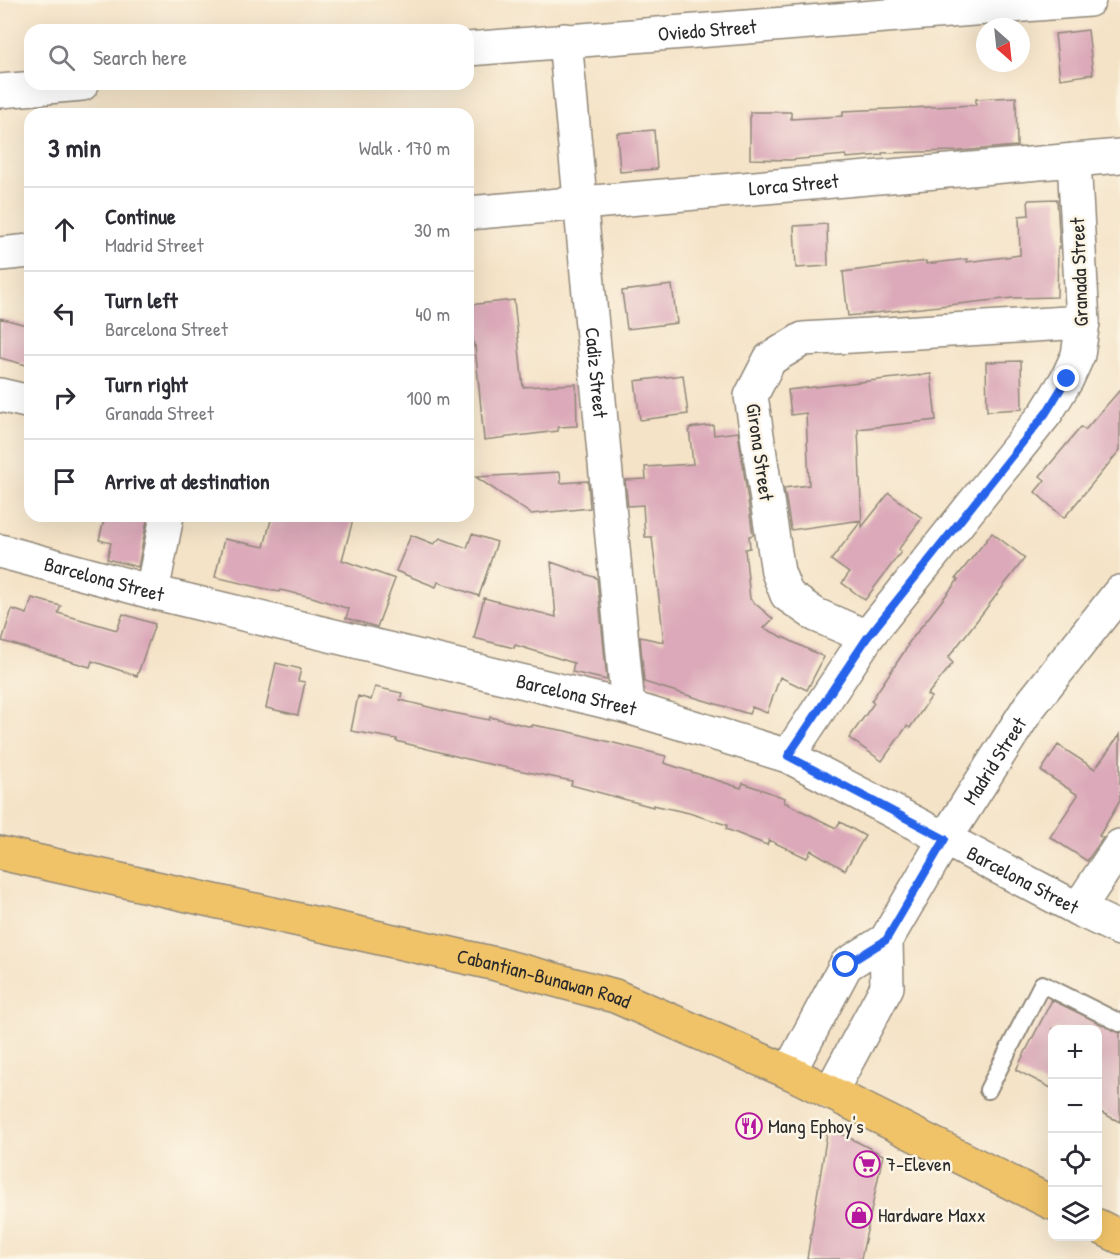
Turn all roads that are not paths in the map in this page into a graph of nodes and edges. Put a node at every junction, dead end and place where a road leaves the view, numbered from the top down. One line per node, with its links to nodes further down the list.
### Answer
1 (1089, 0): 2 (street, Oviedo Street)
2 (565, 40): 3 (street, Oviedo Street); 8 (street, Cadiz Street)
3 (474, 48)
4 (24, 89): 5 (street)
5 (0, 91)
6 (1120, 156): 7 (street, Lorca Street)
7 (1074, 160): 8 (street, Lorca Street); 12 (street, Granada Street)
8 (581, 203): 9 (street, Lorca Street); 20 (street, Cadiz Street)
9 (474, 212)
10 (24, 252): 11 (street)
11 (0, 254)
12 (1083, 322): 19 (street, Granada Street); 19 (street, Girona Street)
13 (0, 395): 14 (street)
14 (24, 401)
15 (166, 522): 17 (street)
16 (0, 551): 17 (street, Barcelona Street)
17 (153, 592): 20 (street, Barcelona Street)
18 (1120, 592): 22 (street, Madrid Street)
19 (867, 638): 21 (street, Granada Street)
20 (628, 707): 21 (street, Barcelona Street)
21 (788, 756): 22 (street, Barcelona Street)
22 (945, 839): 25 (street, Barcelona Street); 27 (street, Madrid Street)
23 (1120, 846): 25 (street)
24 (0, 853): 29 (main road, Cabantian-Bunawan Road)
25 (1077, 909): 26 (street, Barcelona Street)
26 (1120, 928)
27 (886, 940): 29 (street, Madrid Street); 31 (street)
28 (1120, 1023): 30 (lane)
29 (789, 1072): 31 (main road, Cabantian-Bunawan Road)
30 (988, 1090)
31 (830, 1093): 32 (main road, Cabantian-Bunawan Road)
32 (1048, 1201)
33 (1102, 1228): 34 (main road)
34 (1120, 1237)

